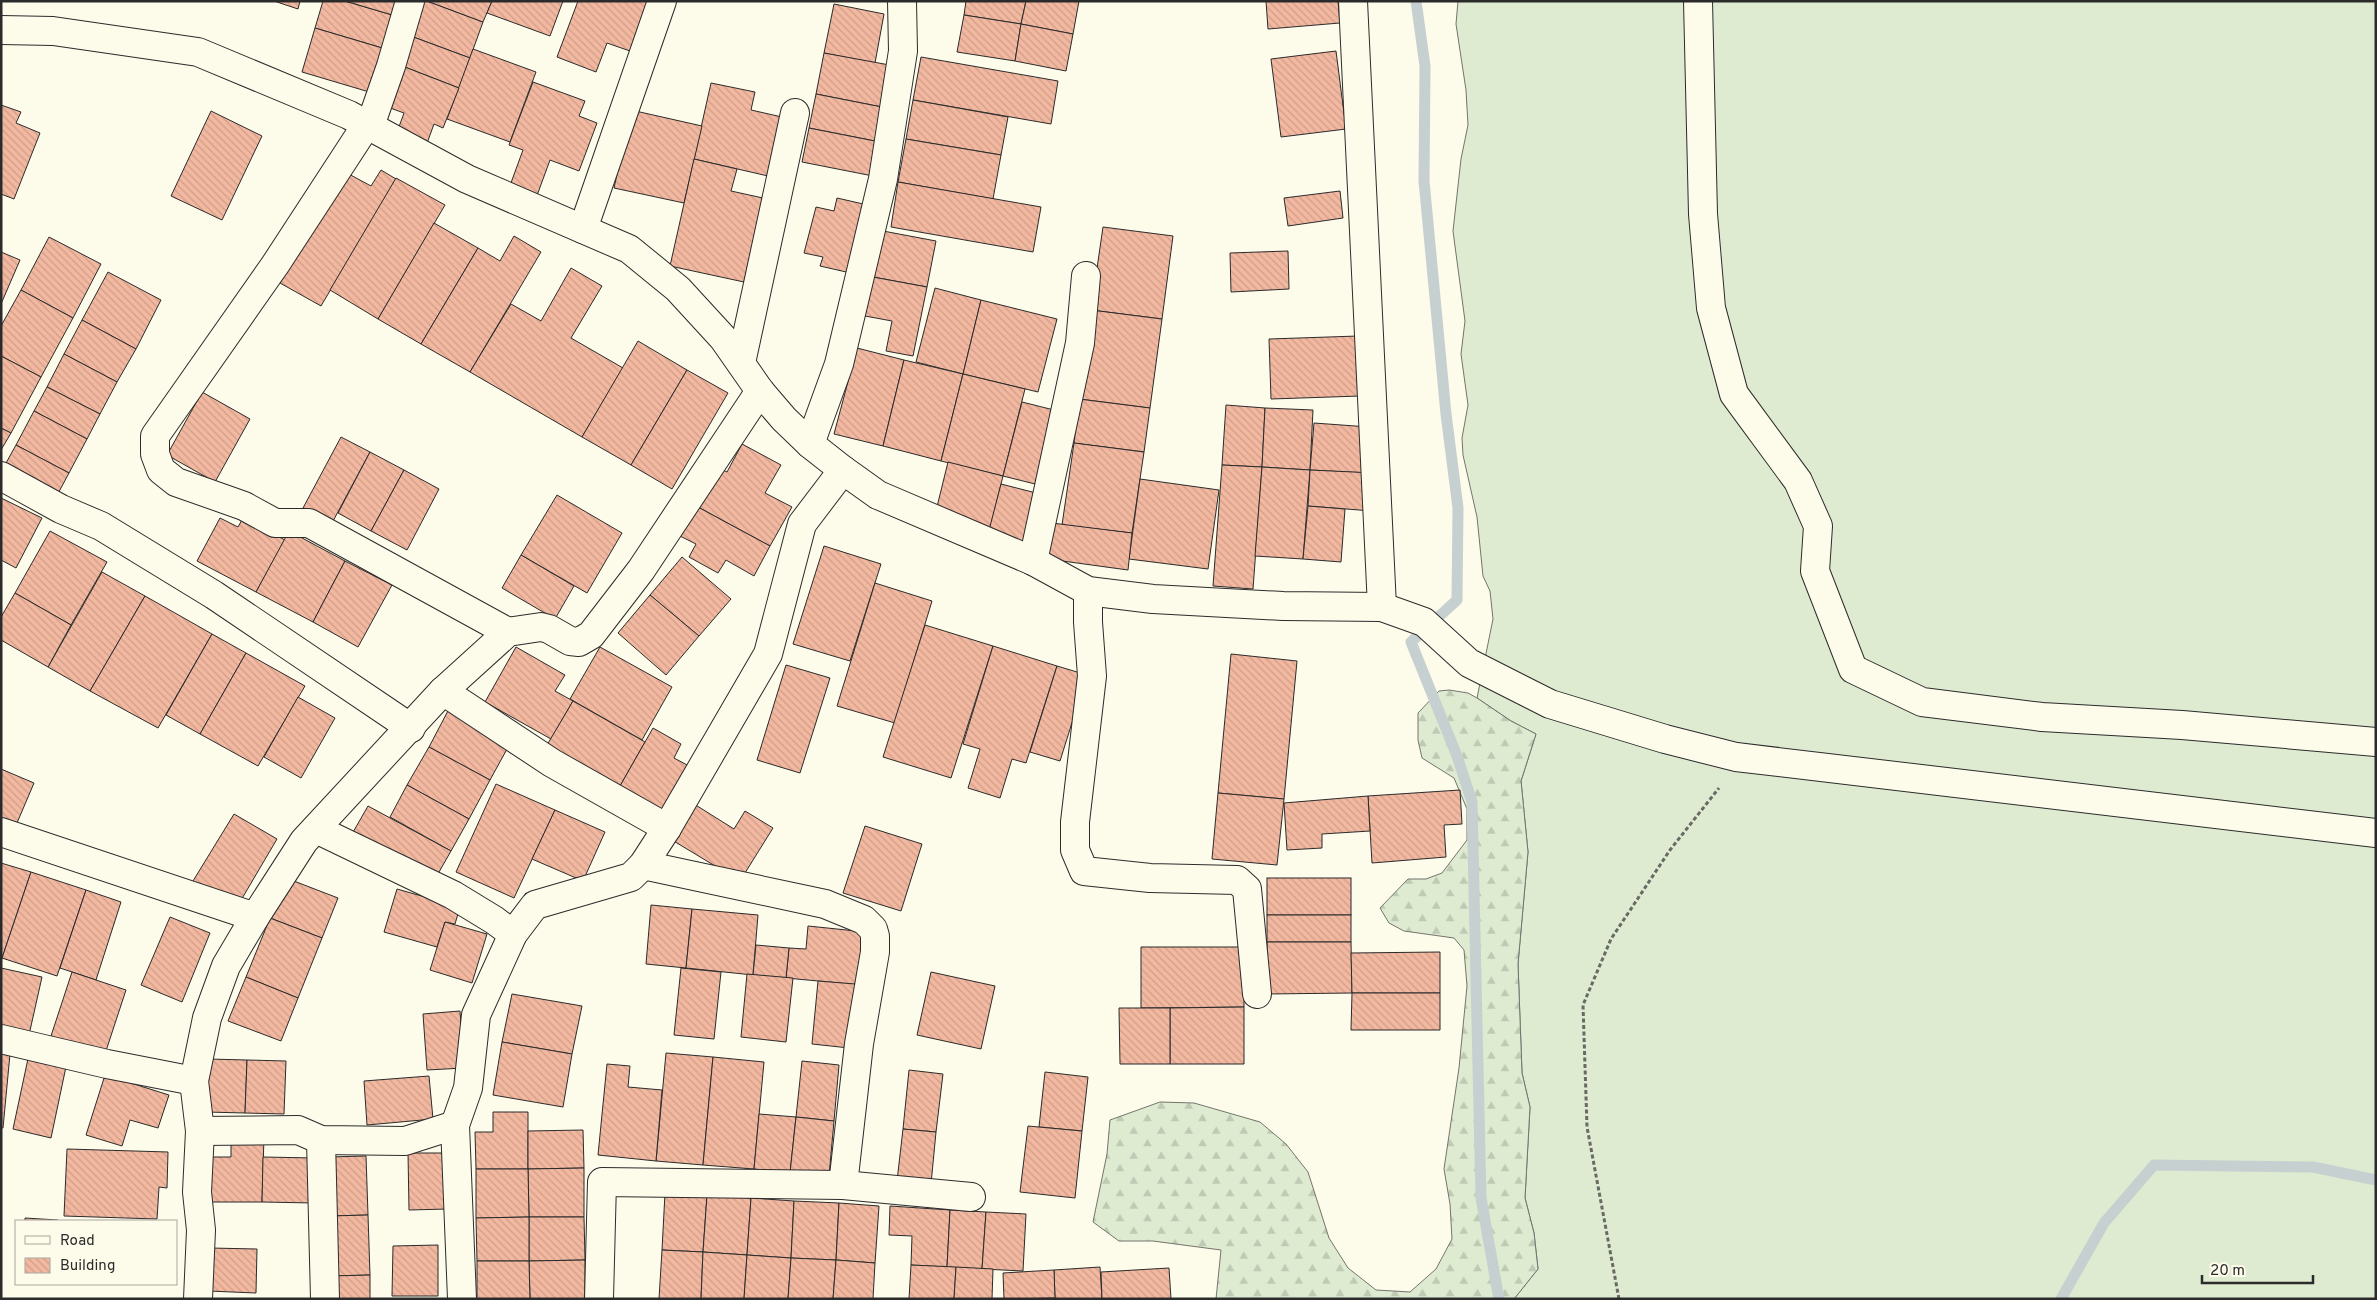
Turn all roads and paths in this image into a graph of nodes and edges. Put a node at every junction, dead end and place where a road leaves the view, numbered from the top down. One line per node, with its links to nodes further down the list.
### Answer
1 (410, 1): 8 (street)
2 (662, 1): 9 (street)
3 (902, 1): 13 (street)
4 (1353, 1): 18 (street)
5 (1698, 1): 22 (street)
6 (1, 30): 8 (street)
7 (795, 113): 11 (street)
8 (368, 125): 9 (street); 19 (street)
9 (583, 229): 11 (street)
10 (1086, 276): 16 (street)
11 (741, 363): 12 (street)
12 (760, 391): 13 (street); 19 (street)
13 (810, 444): 14 (street)
14 (843, 470): 16 (street); 24 (street)
15 (1, 476): 21 (street)
16 (1032, 561): 17 (street)
17 (1088, 591): 18 (street); 31 (street)
18 (1382, 608): 23 (street)
19 (508, 632): 20 (street)
20 (443, 691): 21 (street); 24 (street)
21 (411, 728): 25 (street)
22 (2376, 742)
23 (1736, 757): 27 (street); 43 (path)
24 (667, 828): 28 (street)
25 (316, 829): 29 (street); 30 (street)
26 (1, 832): 29 (street)
27 (2376, 833)
28 (643, 865): 30 (street); 37 (street)
29 (255, 917): 33 (street)
30 (513, 934): 34 (street)
31 (1258, 994)
32 (1, 1040): 33 (street)
33 (194, 1081): 35 (street)
34 (455, 1125): 36 (street); 41 (street)
35 (200, 1131): 36 (street); 39 (street)
36 (321, 1140): 40 (street)
37 (842, 1185): 38 (street); 42 (street)
38 (971, 1197)
39 (198, 1299)
40 (325, 1299)
41 (462, 1299)
42 (599, 1299)
43 (1618, 1299)

